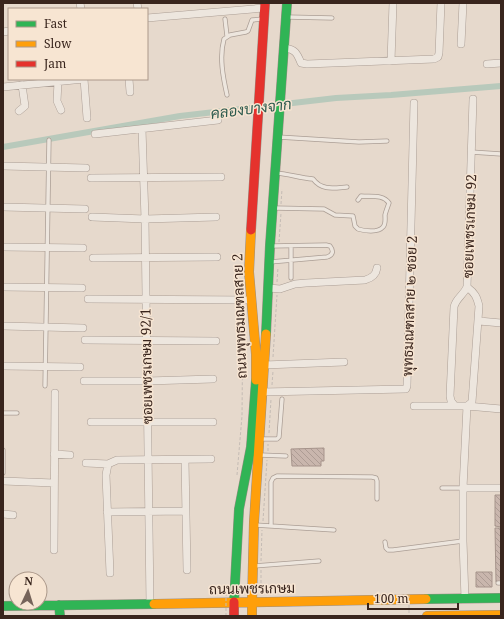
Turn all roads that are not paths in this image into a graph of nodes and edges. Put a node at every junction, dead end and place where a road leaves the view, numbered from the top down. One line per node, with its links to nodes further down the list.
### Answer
1 (287, 3): 7 (main road, ถนนพุทธมณฑลสาย 2)
2 (392, 3): 15 (street)
3 (441, 3): 15 (street)
4 (463, 3): 13 (street)
5 (265, 5): 6 (street); 11 (main road, ถนนพุทธมณฑลสาย 2)
6 (254, 6): 8 (street)
7 (286, 17): 9 (lane); 14 (main road, ถนนพุทธมณฑลสาย 2)
8 (148, 18)
9 (332, 18)
10 (225, 19): 12 (lane)
11 (264, 19): 12 (lane); 72 (main road, ถนนพุทธมณฑลสาย 2)
12 (227, 36): 25 (lane)
13 (461, 44)
14 (284, 48): 15 (street); 34 (main road, ถนนพุทธมณฑลสาย 2)
15 (391, 61)
16 (501, 63): 17 (street)
17 (488, 64)
18 (75, 80): 21 (street)
19 (84, 80): 30 (street)
20 (129, 80): 24 (street)
21 (58, 82): 22 (street); 28 (street)
22 (22, 85): 23 (street); 29 (street)
23 (3, 87)
24 (130, 92)
25 (227, 96)
26 (473, 99): 37 (street, ซอยเพชรเกษม 92)
27 (414, 103): 92 (street, พุทธมณฑลสาย ๒ ซอย 2)
28 (61, 110)
29 (19, 111)
30 (87, 118)
31 (218, 120): 32 (street)
32 (142, 129): 33 (street); 45 (street, ซอยเพชรเกษม 92/1)
33 (95, 134)
34 (278, 135): 36 (lane); 42 (main road, ถนนพุทธมณฑลสาย 2)
35 (49, 140): 40 (lane)
36 (387, 141)
37 (471, 152): 38 (lane); 70 (street, ซอยเพชรเกษม 92)
38 (501, 154)
39 (3, 166): 40 (street)
40 (49, 167): 41 (street); 49 (lane)
41 (86, 168)
42 (275, 173): 46 (lane); 50 (main road, ถนนพุทธมณฑลสาย 2)
43 (221, 177): 45 (street)
44 (91, 178): 45 (street)
45 (143, 179): 54 (street, ซอยเพชรเกษม 92/1)
46 (347, 187)
47 (358, 200): 50 (lane)
48 (3, 207): 49 (street)
49 (49, 208): 51 (street); 58 (lane)
50 (273, 208): 55 (main road, ถนนพุทธมณฑลสาย 2)
51 (86, 209)
52 (92, 217): 54 (street)
53 (216, 218): 54 (street)
54 (145, 219): 62 (street, ซอยเพชรเกษม 92/1)
55 (270, 246): 57 (lane); 64 (main road, ถนนพุทธมณฑลสาย 2)
56 (3, 247): 58 (street)
57 (291, 247): 63 (lane); 63 (lane)
58 (48, 248): 59 (street); 68 (lane)
59 (83, 248)
60 (217, 257): 62 (street)
61 (93, 258): 62 (street)
62 (145, 258): 74 (street, ซอยเพชรเกษม 92/1)
63 (290, 261): 64 (lane); 66 (lane)
64 (269, 262): 71 (main road, ถนนพุทธมณฑลสาย 2)
65 (377, 268): 71 (street)
66 (291, 278)
67 (3, 287): 68 (street)
68 (47, 288): 69 (street); 78 (lane)
69 (82, 288)
70 (467, 288): 75 (street); 96 (street, ซอยเพชรเกษม 92)
71 (269, 290): 72 (main road); 84 (main road, ถนนพุทธมณฑลสาย 2)
72 (248, 297): 74 (street); 139 (main road, ถนนพุทธมณฑลสาย 2)
73 (88, 299): 74 (street)
74 (146, 300): 81 (street, ซอยเพชรเกษม 92/1)
75 (479, 321): 76 (street); 97 (street)
76 (501, 323)
77 (3, 326): 78 (street)
78 (47, 327): 79 (street); 86 (lane)
79 (82, 328)
80 (86, 340): 81 (street)
81 (147, 341): 82 (street); 90 (street, ซอยเพชรเกษม 92/1)
82 (216, 341)
83 (344, 362): 84 (street)
84 (264, 365): 92 (main road, ถนนพุทธมณฑลสาย 2)
85 (3, 366): 86 (street)
86 (46, 366): 87 (street); 91 (lane)
87 (80, 367)
88 (213, 379): 90 (street)
89 (84, 381): 90 (street)
90 (147, 381): 102 (street, ซอยเพชรเกษม 92/1)
91 (45, 386)
92 (262, 392): 104 (main road, ถนนพุทธมณฑลสาย 2)
93 (54, 393): 106 (street)
94 (282, 399): 104 (lane)
95 (414, 406): 96 (street)
96 (455, 406): 97 (street)
97 (467, 406): 98 (street); 119 (street)
98 (501, 409)
99 (3, 413): 100 (lane)
100 (17, 413)
101 (91, 422): 102 (street)
102 (147, 422): 103 (street); 111 (street, ซอยเพชรเกษม 92/1)
103 (213, 422)
104 (258, 438): 108 (main road, ถนนพุทธมณฑลสาย 2)
105 (3, 450): 115 (lane)
106 (54, 454): 107 (street); 117 (street)
107 (70, 455)
108 (258, 455): 109 (lane); 127 (main road, ถนนพุทธมณฑลสาย 2)
109 (286, 456)
110 (211, 459): 112 (street)
111 (148, 460): 112 (street); 114 (street); 123 (street, ซอยเพชรเกษม 92/1)
112 (185, 460): 122 (street)
113 (86, 462): 114 (street)
114 (108, 464): 124 (street)
115 (3, 472)
116 (3, 481): 117 (street)
117 (54, 483): 132 (street)
118 (442, 488): 119 (lane)
119 (463, 488): 120 (street); 130 (street)
120 (501, 488)
121 (377, 498): 128 (lane)
122 (185, 510): 123 (street); 135 (street)
123 (149, 511): 124 (street); 141 (street, ซอยเพชรเกษม 92/1)
124 (107, 512): 136 (street)
125 (3, 514): 126 (street)
126 (13, 515)
127 (254, 524): 128 (lane); 134 (main road, ถนนพุทธมณฑลสาย 2)
128 (271, 526): 129 (lane)
129 (334, 530)
130 (463, 541): 131 (lane); 138 (street)
131 (385, 542)
132 (54, 550)
133 (319, 561): 134 (lane)
134 (252, 566): 140 (main road, ถนนพุทธมณฑลสาย 2)
135 (187, 570)
136 (110, 573)
137 (501, 598): 138 (main road, ถนนเพชรเกษม)
138 (465, 599): 140 (main road, ถนนเพชรเกษม)
139 (234, 602): 140 (main road, ถนนเพชรเกษม); 141 (main road, ถนนเพชรเกษม); 146 (main road, ถนนพุทธมณฑลสาย 2)
140 (252, 602): 147 (main road, ถนนพุทธมณฑลสาย 2)
141 (150, 604): 142 (main road, ถนนเพชรเกษม)
142 (59, 605): 143 (main road, ถนนเพชรเกษม); 145 (main road)
143 (3, 606)
144 (498, 615): 149 (main road)
145 (60, 616)
146 (234, 616)
147 (252, 616)
148 (427, 616): 149 (main road)
149 (435, 616)

